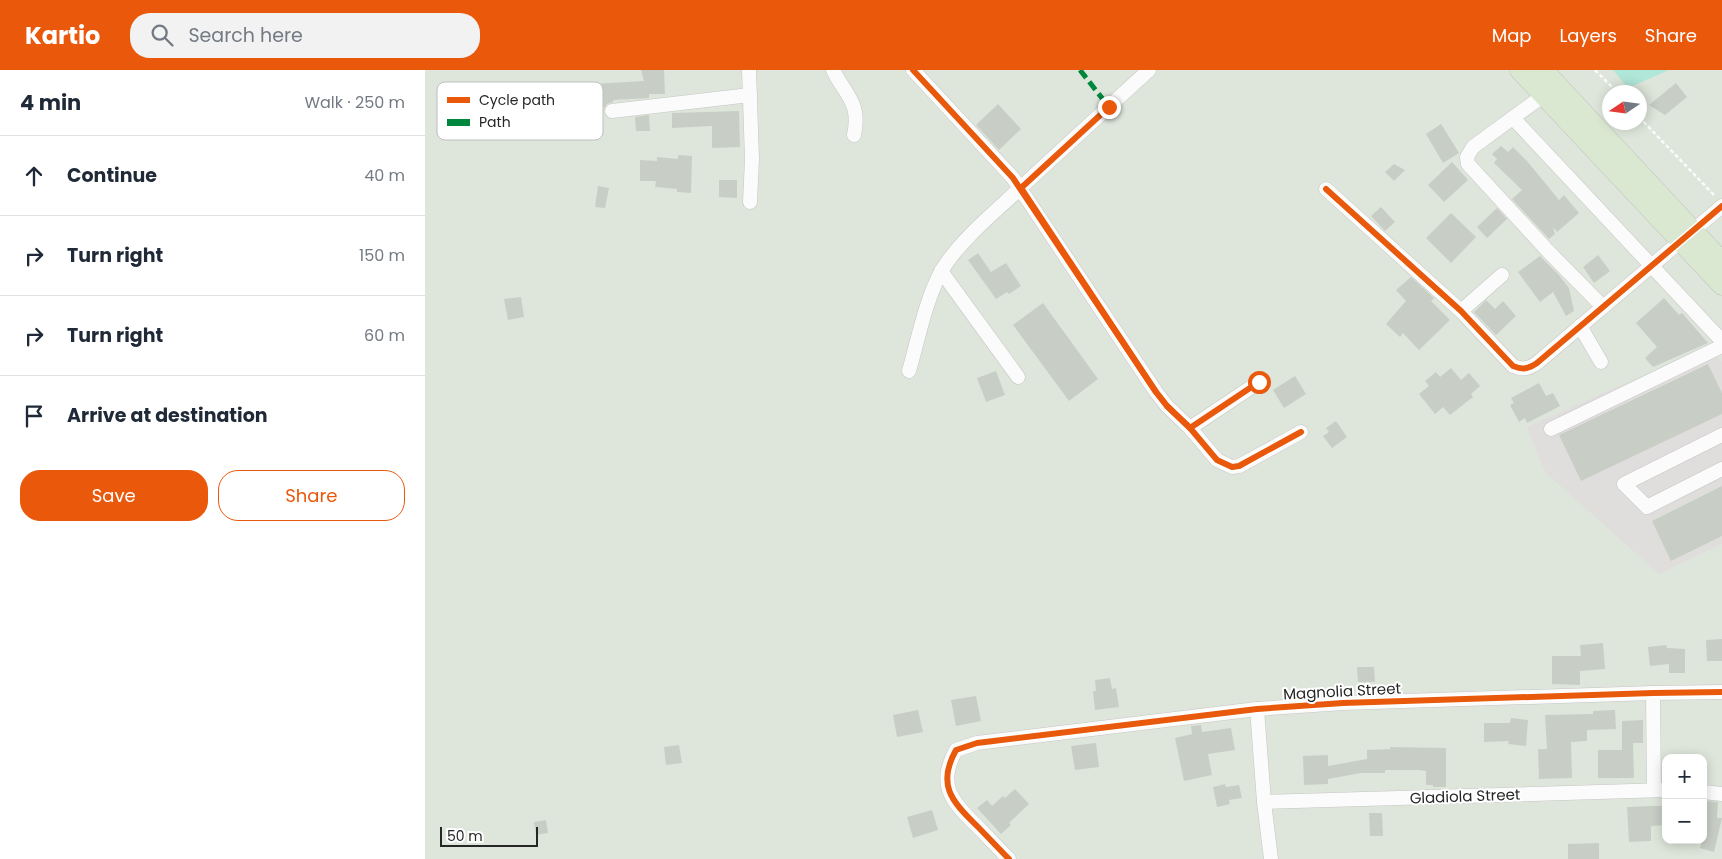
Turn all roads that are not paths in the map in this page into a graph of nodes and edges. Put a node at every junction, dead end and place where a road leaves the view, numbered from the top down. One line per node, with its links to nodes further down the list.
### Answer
1 (749, 70): 7 (street)
2 (833, 70): 11 (street)
3 (913, 70): 12 (street)
4 (1149, 70): 12 (street)
5 (1520, 70): 8 (highway)
6 (1543, 70): 16 (highway)
7 (750, 95): 9 (street); 15 (street)
8 (1544, 95): 10 (street); 16 (highway)
9 (613, 111)
10 (1513, 118): 18 (street); 22 (street)
11 (854, 134)
12 (1021, 188): 19 (street); 31 (street)
13 (1326, 189): 23 (street)
14 (1719, 201): 16 (street)
15 (750, 202)
16 (1686, 236): 17 (highway); 18 (street); 21 (highway)
17 (1722, 262)
18 (1652, 265): 22 (street); 25 (street)
19 (945, 266): 28 (street); 29 (street)
20 (1502, 275): 23 (street)
21 (1722, 285)
22 (1603, 307): 24 (street)
23 (1461, 311): 24 (street)
24 (1580, 326): 27 (street)
25 (1722, 341)
26 (1722, 346): 32 (street)
27 (1601, 362)
28 (909, 371)
29 (1018, 376)
30 (1259, 382): 31 (street)
31 (1190, 428): 33 (street)
32 (1551, 429)
33 (1301, 432)
34 (1722, 435): 35 (street)
35 (1722, 469)
36 (1722, 692): 37 (street, Magnolia Street)
37 (1653, 693): 38 (street, Magnolia Street); 39 (street)
38 (1257, 709): 42 (street); 43 (street, Magnolia Street)
39 (1660, 790): 42 (street, Gladiola Street)
40 (1707, 792): 41 (street)
41 (1722, 794)
42 (1265, 802): 44 (street)
43 (1009, 859)
44 (1271, 859)

